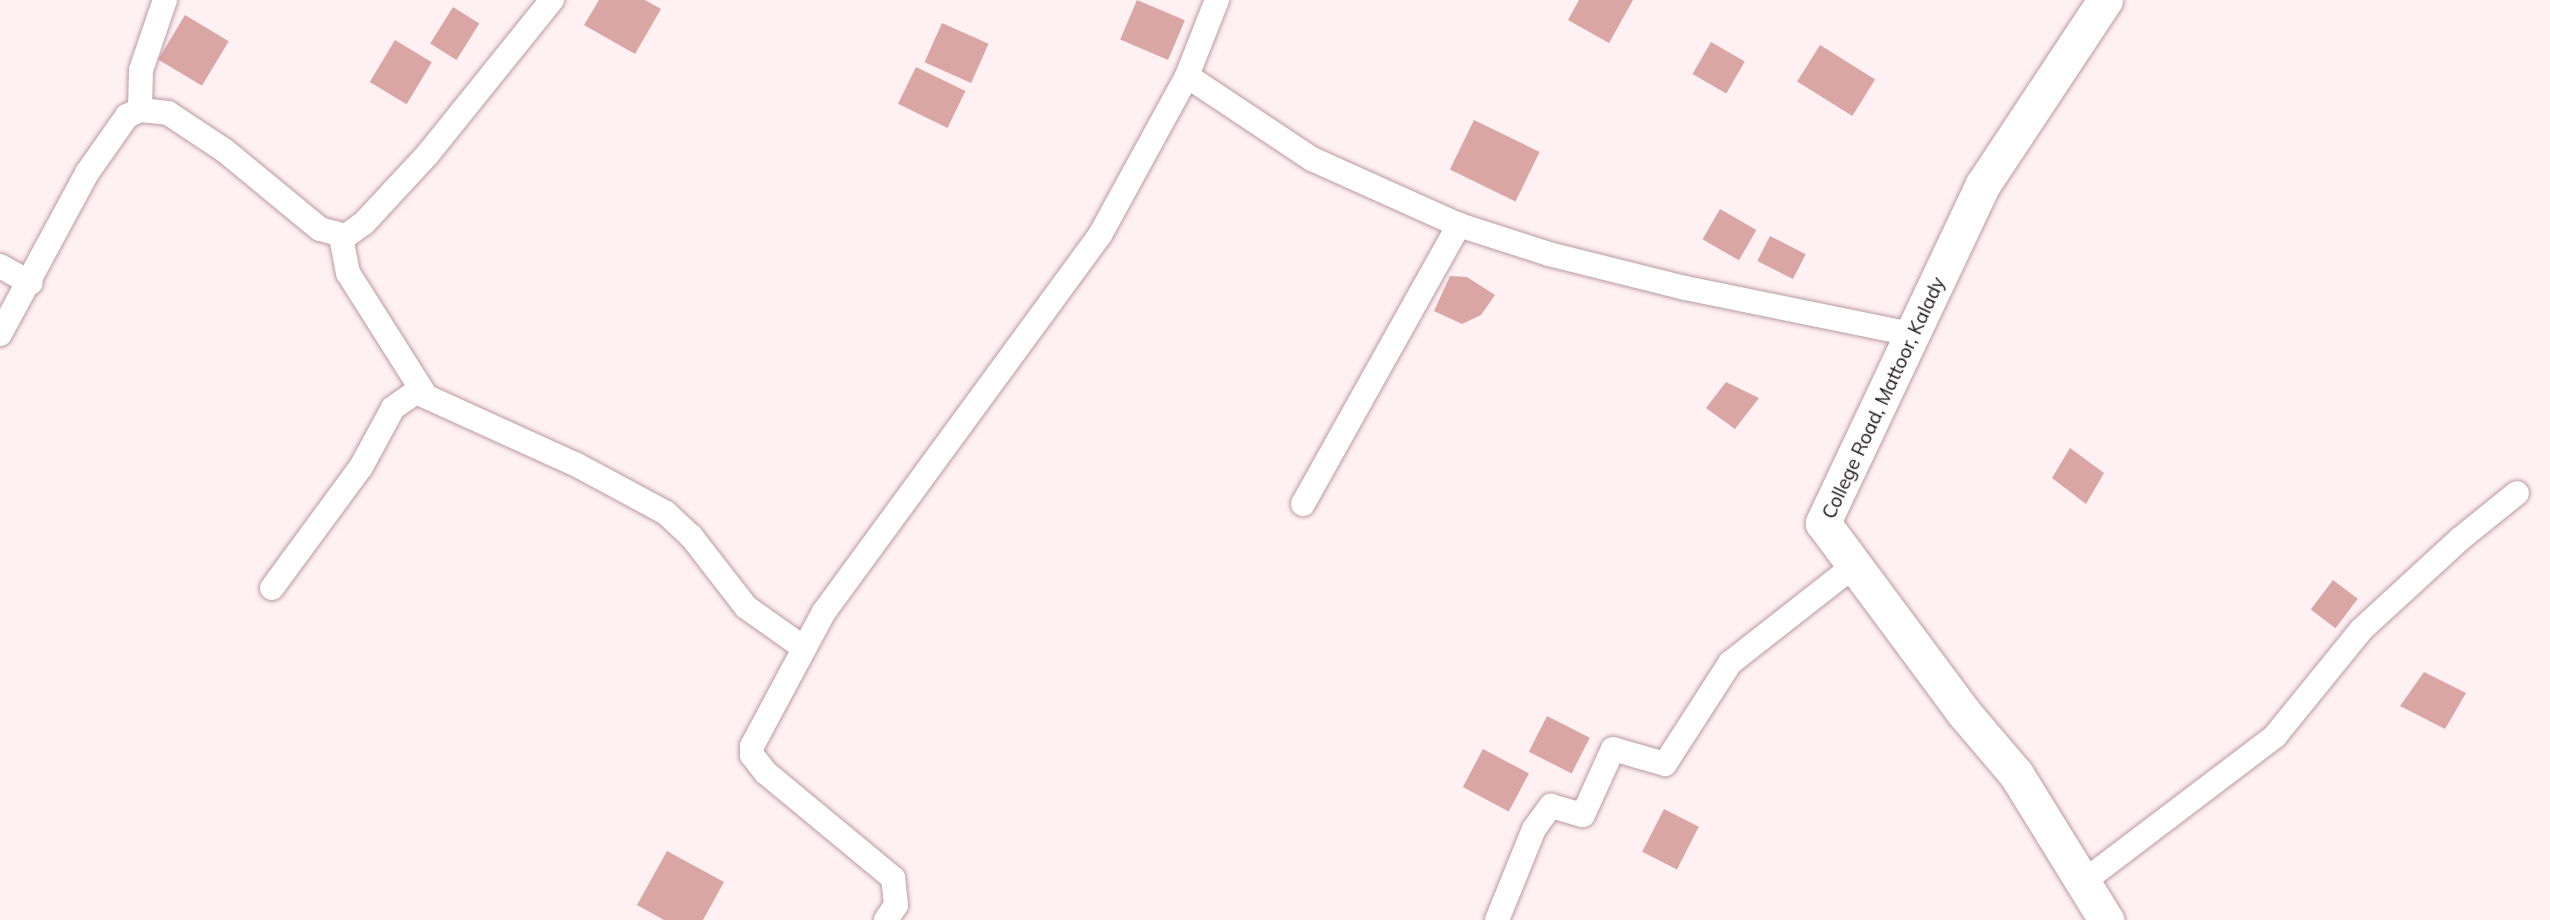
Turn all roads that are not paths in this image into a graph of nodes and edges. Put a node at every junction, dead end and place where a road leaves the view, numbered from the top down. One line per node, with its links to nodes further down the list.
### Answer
1 (165, 0): 6 (street)
2 (552, 0): 8 (street)
3 (1217, 0): 5 (street)
4 (2105, 0): 12 (street, College Road, Mattoor, Kalady)
5 (1187, 76): 7 (street); 18 (street)
6 (140, 110): 8 (street); 10 (street)
7 (1460, 225): 12 (street); 15 (street)
8 (341, 237): 13 (street)
9 (0, 266): 10 (street)
10 (31, 283): 11 (street)
11 (0, 334)
12 (1911, 334): 16 (street, College Road, Mattoor, Kalady)
13 (424, 393): 17 (street); 18 (street)
14 (2517, 494): 19 (street)
15 (1303, 505)
16 (1854, 565): 19 (street, College Road, Mattoor, Kalady); 21 (street)
17 (272, 588)
18 (804, 648): 20 (street)
19 (2083, 882): 22 (street, College Road, Mattoor, Kalady)
20 (886, 920)
21 (1497, 920)
22 (2106, 920)

